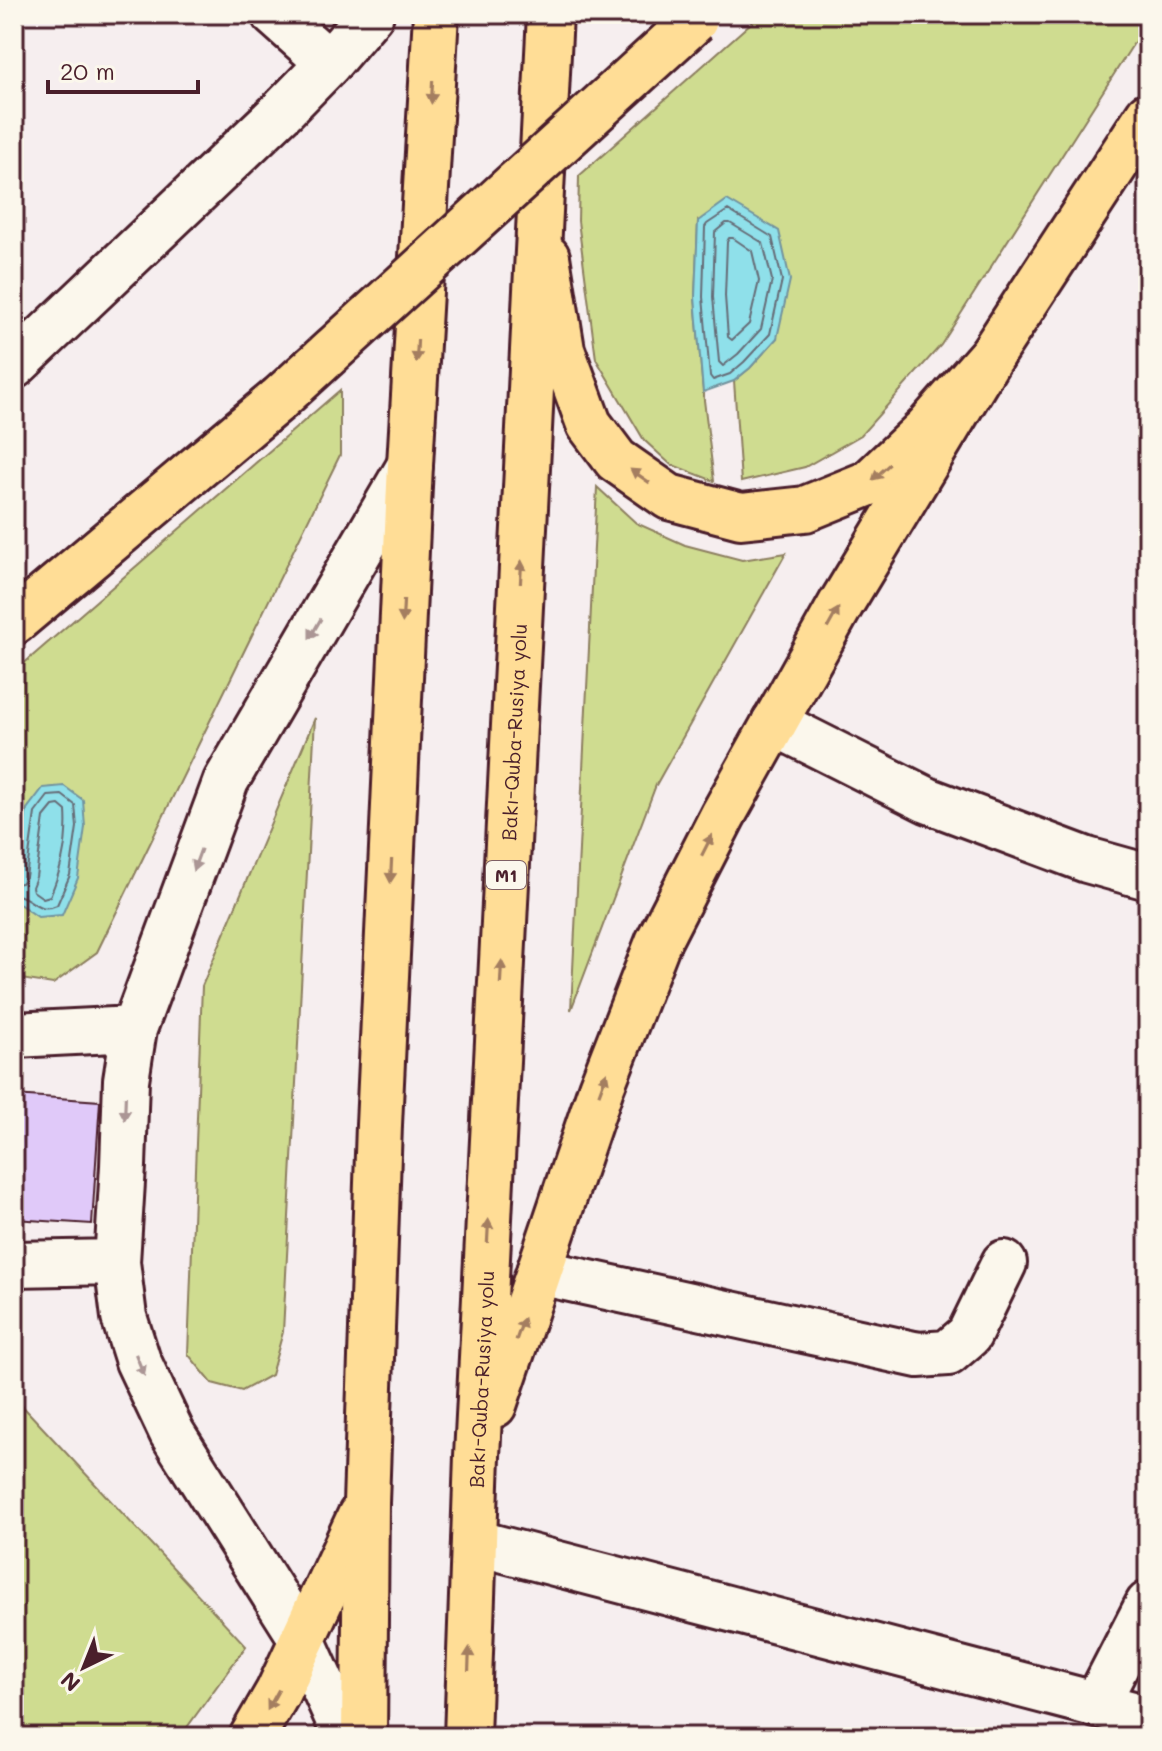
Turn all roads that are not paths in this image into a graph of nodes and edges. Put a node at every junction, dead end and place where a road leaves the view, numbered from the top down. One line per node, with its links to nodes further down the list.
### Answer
1 (274, 14): 6 (street)
2 (371, 14): 6 (street)
3 (436, 14): 11 (main road, one-way to 11)
4 (550, 14): 8 (main road, Bakı-Quba-Rusiya yolu / M1)
5 (698, 17): 12 (main road, bridge)
6 (329, 63): 10 (street)
7 (1148, 115): 9 (main road)
8 (539, 211): 9 (main road, one-way to 8); 21 (main road, Bakı-Quba-Rusiya yolu / M1, one-way to 8)
9 (992, 354): 13 (main road, one-way to 9)
10 (14, 366)
11 (410, 465): 15 (street, one-way to 15); 22 (main road, one-way to 22)
12 (14, 622)
13 (774, 723): 14 (street); 20 (main road, one-way to 13)
14 (1148, 877)
15 (134, 1029): 16 (street); 17 (street, one-way to 17)
16 (14, 1035)
17 (117, 1262): 19 (street); 25 (street, one-way to 25)
18 (1004, 1263): 20 (street)
19 (14, 1264)
20 (539, 1272): 21 (main road, one-way to 20)
21 (477, 1456): 23 (main road, Bakı-Quba-Rusiya yolu / M1)
22 (366, 1503): 25 (main road); 30 (main road)
23 (474, 1542): 26 (street); 31 (main road, Bakı-Quba-Rusiya yolu / M1, one-way to 23)
24 (1148, 1604): 26 (street)
25 (302, 1639): 28 (main road, one-way to 28); 29 (street)
26 (1096, 1705): 27 (street)
27 (1148, 1718)
28 (252, 1737)
29 (346, 1737)
30 (364, 1737)
31 (467, 1737)

